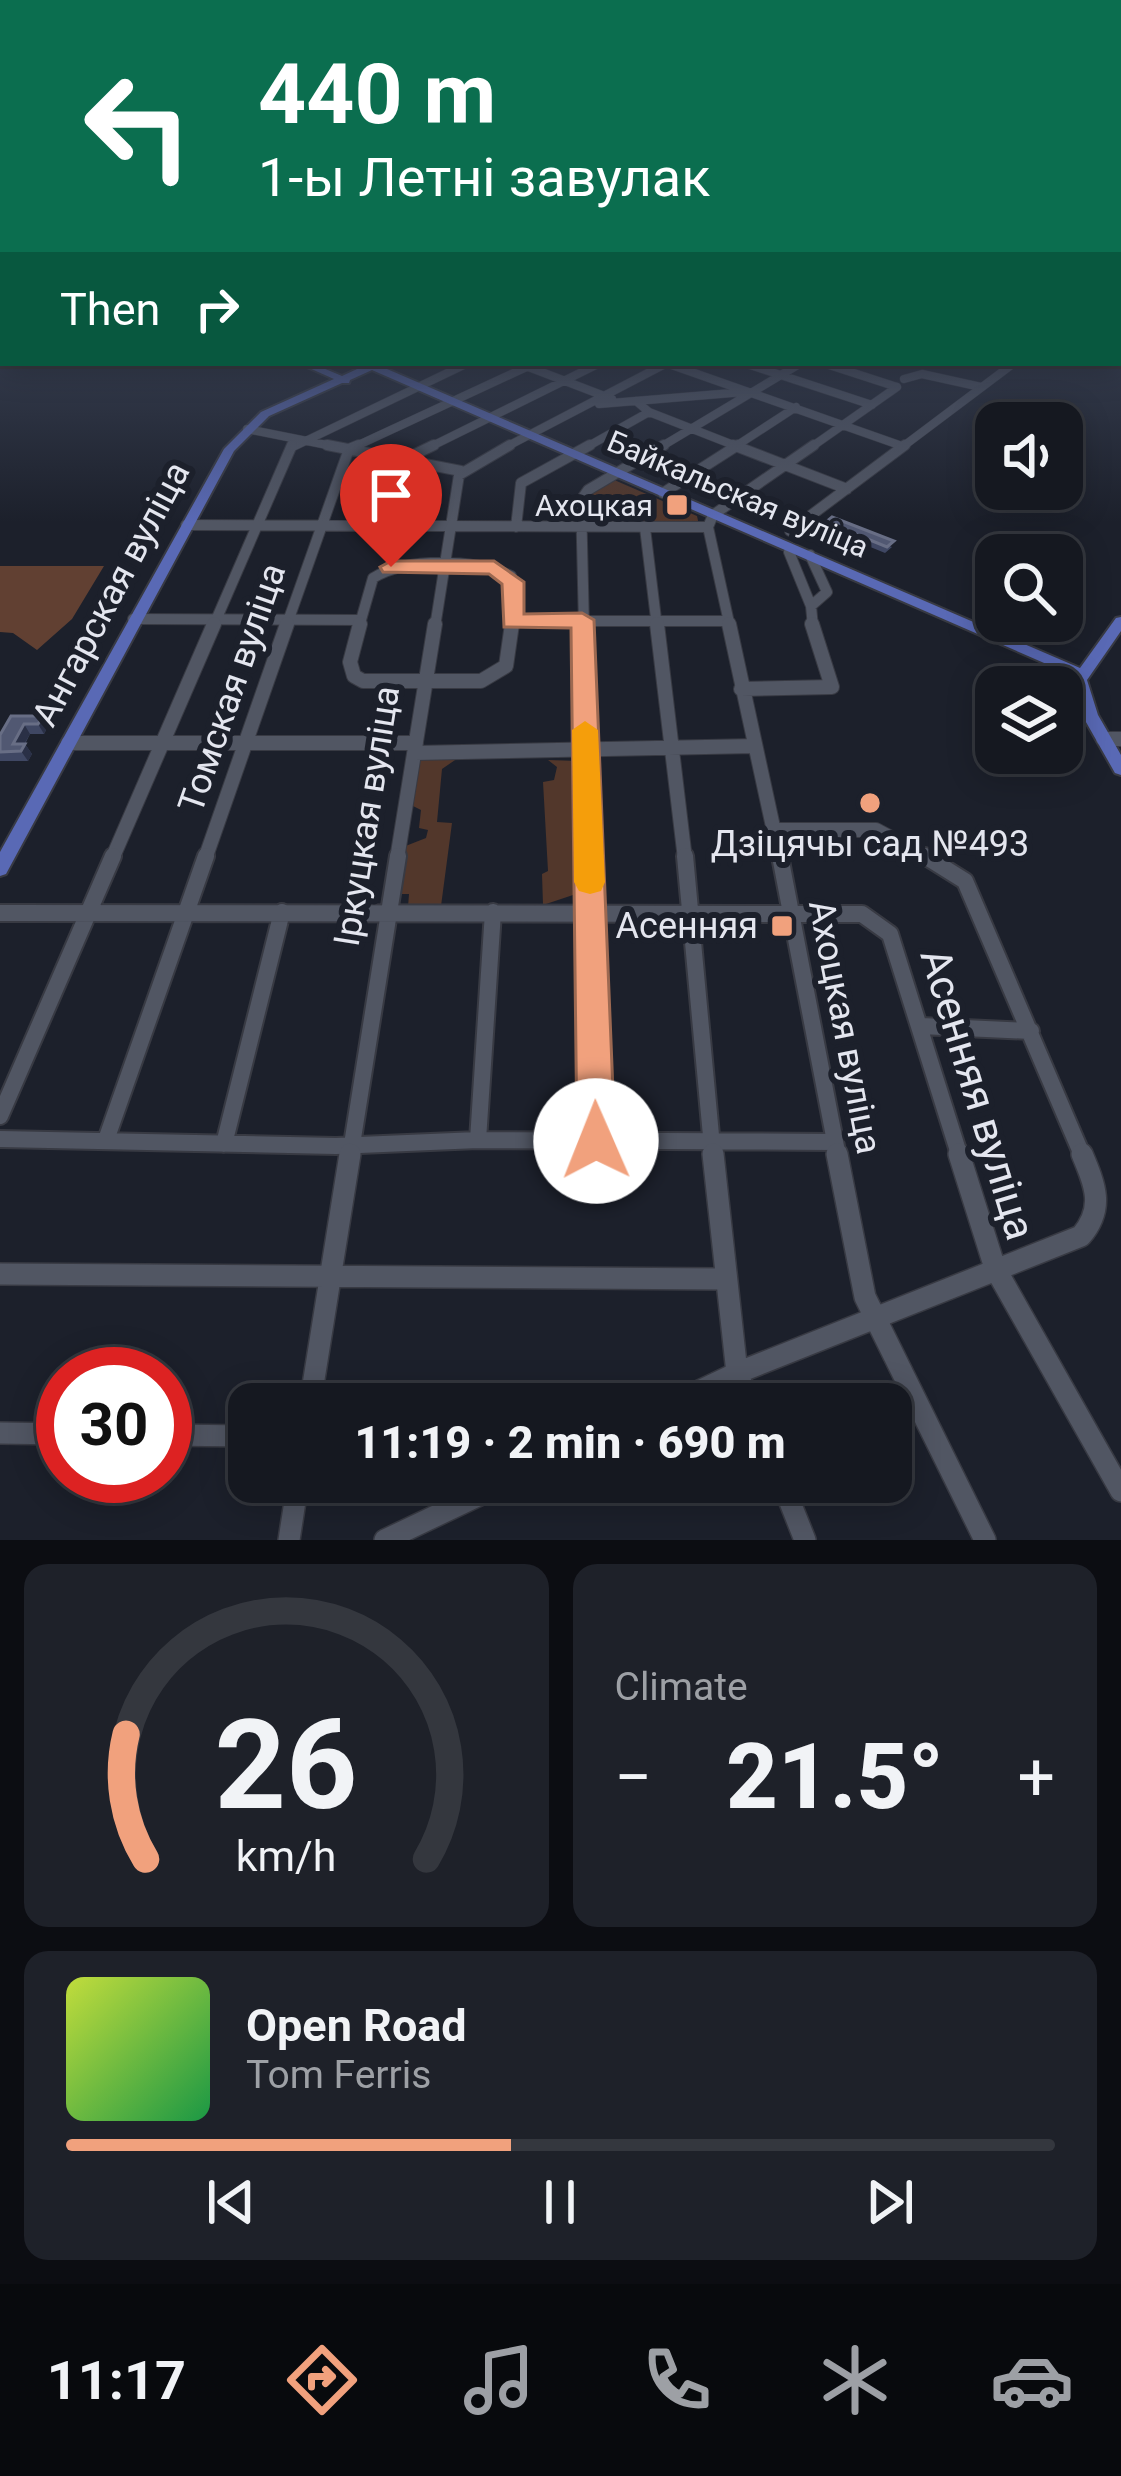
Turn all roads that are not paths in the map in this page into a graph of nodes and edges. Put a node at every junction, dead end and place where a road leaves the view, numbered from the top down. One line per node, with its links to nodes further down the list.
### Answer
1 (340, 378): 16 (main road)
2 (346, 378): 16 (main road, Ангарская вуліца)
3 (400, 378): 19 (main road, Байкальская вуліца)
4 (434, 378): 19 (street)
5 (499, 378): 23 (street)
6 (559, 378): 17 (street)
7 (569, 378): 17 (street)
8 (644, 378): 22 (street)
9 (710, 378): 21 (street)
10 (775, 378): 21 (street)
11 (789, 378): 25 (street)
12 (880, 378): 18 (street)
13 (913, 378): 18 (street)
14 (940, 378): 20 (street)
15 (994, 378): 20 (street)
16 (343, 379): 30 (main road, Ангарская вуліца)
17 (564, 380): 22 (street); 28 (street)
18 (900, 383): 25 (street)
19 (416, 386): 23 (main road, Байкальская вуліца); 33 (street)
20 (982, 387): 35 (street)
21 (750, 392): 24 (street); 26 (street); 31 (street)
22 (612, 399): 24 (street); 32 (street)
23 (452, 401): 28 (main road, Байкальская вуліца); 36 (street)
24 (636, 401): 27 (street)
25 (872, 405): 29 (street)
26 (796, 407): 29 (street); 34 (street)
27 (649, 412): 31 (street); 37 (street)
28 (490, 417): 32 (main road, Байкальская вуліца); 38 (street)
29 (844, 424): 35 (street); 39 (street)
30 (252, 425): 33 (street); 45 (main road, Ангарская вуліца)
31 (691, 427): 34 (street); 41 (street)
32 (530, 434): 37 (main road, Байкальская вуліца); 40 (street)
33 (297, 439): 36 (street); 47 (street)
34 (736, 445): 39 (street); 43 (street)
35 (902, 446): 42 (street)
36 (349, 449): 38 (street); 48 (street, Томская вуліца)
37 (574, 453): 41 (main road, Байкальская вуліца); 50 (street)
38 (403, 460): 40 (street); 49 (street)
39 (785, 464): 42 (street); 44 (street)
40 (461, 471): 46 (street, Іркуцкая вуліца)
41 (617, 472): 43 (main road, Байкальская вуліца); 51 (street)
42 (847, 488): 53 (street)
43 (663, 493): 44 (main road, Байкальская вуліца)
44 (711, 521): 52 (street); 55 (main road, Байкальская вуліца); 64 (street, Ахоцкая вуліца)
45 (186, 525): 47 (street); 58 (main road, Ангарская вуліца)
46 (449, 526): 49 (street); 50 (street); 56 (street, Іркуцкая вуліца)
47 (256, 527): 48 (street); 59 (street)
48 (320, 527): 49 (street); 60 (street, Томская вуліца)
49 (382, 527)
50 (517, 527): 51 (street)
51 (580, 527): 52 (street); 62 (street)
52 (645, 527): 63 (street)
53 (790, 532)
54 (789, 552): 57 (street)
55 (810, 555): 57 (street); 67 (main road, Байкальская вуліца)
56 (444, 566): 61 (street); 66 (street); 69 (street, Іркуцкая вуліца)
57 (811, 606): 70 (street)
58 (133, 619): 59 (street); 73 (main road, Ангарская вуліца)
59 (215, 620): 60 (street); 74 (street)
60 (288, 620): 61 (street); 75 (street, Томская вуліца)
61 (361, 620): 69 (street)
62 (582, 620): 63 (street); 66 (street); 79 (street)
63 (654, 621): 64 (street); 77 (street)
64 (727, 621): 70 (street, Ахоцкая вуліца)
65 (1121, 621): 68 (main road)
66 (512, 622): 69 (street)
67 (1064, 666)
68 (1083, 673)
69 (425, 681): 78 (street, Іркуцкая вуліца)
70 (741, 689): 76 (street, Ахоцкая вуліца)
71 (1083, 700): 72 (main road)
72 (1112, 739): 80 (main road)
73 (68, 743): 74 (street); 82 (main road, Ангарская вуліца)
74 (163, 743): 75 (street); 83 (street)
75 (245, 743): 78 (street); 88 (street, Томская вуліца)
76 (754, 746): 77 (street); 81 (street, Ахоцкая вуліца)
77 (670, 747): 79 (street); 90 (street)
78 (416, 748): 79 (street); 85 (street, Іркуцкая вуліца)
79 (585, 752): 89 (street)
80 (1121, 769)
81 (774, 830): 91 (street, Ахоцкая вуліца); 93 (street)
82 (0, 869)
83 (90, 912): 87 (street, Асенняя вуліца); 88 (street, Асенняя вуліца); 94 (street)
84 (282, 912): 85 (street, Асенняя вуліца); 88 (street, Асенняя вуліца); 101 (street)
85 (388, 912): 86 (street, Асенняя вуліца); 102 (street, Іркуцкая вуліца)
86 (493, 912): 89 (street, Асенняя вуліца); 97 (street)
87 (0, 913)
88 (185, 913): 96 (street, Томская вуліца)
89 (591, 914): 90 (street, Асенняя вуліца); 98 (street)
90 (692, 914): 91 (street, Асенняя вуліца); 99 (street)
91 (789, 914): 92 (street, Асенняя вуліца); 100 (street, Ахоцкая вуліца)
92 (921, 1025): 93 (street); 103 (street, Асенняя вуліца)
93 (1030, 1031): 103 (street)
94 (0, 1116)
95 (0, 1139): 96 (street)
96 (106, 1140): 101 (street)
97 (478, 1140): 98 (street); 102 (street)
98 (596, 1141): 99 (street)
99 (713, 1142): 100 (street); 106 (street)
100 (834, 1142): 107 (street, Ахоцкая вуліца)
101 (224, 1144): 102 (street)
102 (351, 1146): 105 (street, Іркуцкая вуліца)
103 (995, 1268): 107 (street); 116 (street, Асенняя вуліца)
104 (0, 1274): 105 (street)
105 (330, 1279): 106 (street); 109 (street, Іркуцкая вуліца)
106 (724, 1279): 108 (street)
107 (876, 1321): 108 (street); 123 (street, Ахоцкая вуліца)
108 (737, 1373): 110 (street); 111 (street)
109 (313, 1383)
110 (716, 1383)
111 (741, 1383)
112 (0, 1433): 113 (street)
113 (36, 1434)
114 (192, 1435): 115 (street)
115 (228, 1436)
116 (1121, 1491)
117 (295, 1503): 120 (street)
118 (463, 1503): 121 (street)
119 (791, 1503): 122 (street)
120 (289, 1540)
121 (385, 1540)
122 (806, 1540)
123 (985, 1540)

